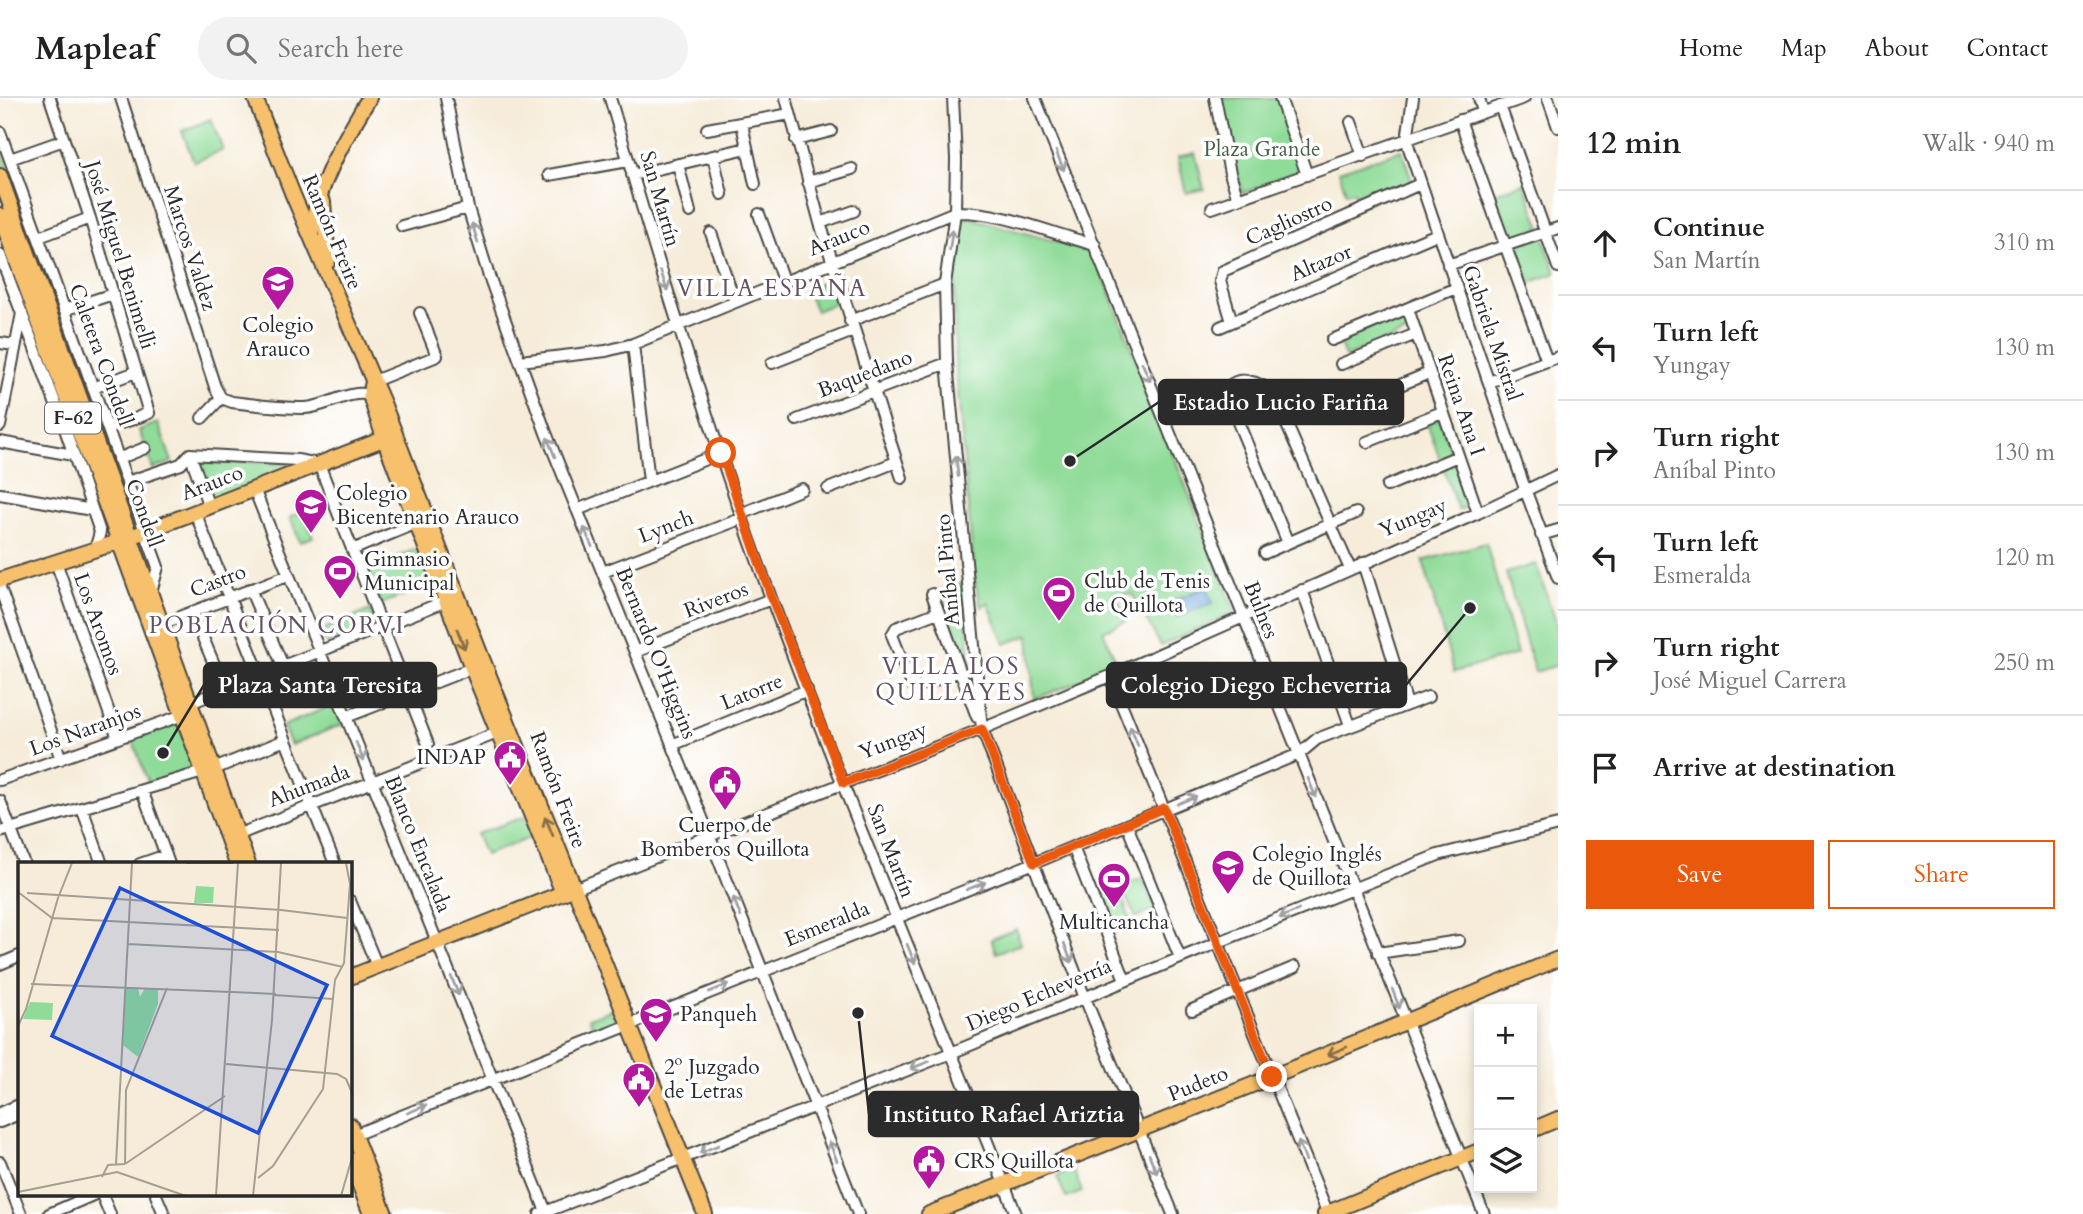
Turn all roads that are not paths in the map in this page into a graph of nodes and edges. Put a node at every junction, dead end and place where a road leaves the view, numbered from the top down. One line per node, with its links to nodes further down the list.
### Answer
1 (50, 98): 26 (street, José Miguel Benimelli)
2 (121, 98): 101 (street, Marcos Valdez)
3 (255, 98): 49 (main road, Ramón Freire)
4 (369, 98): 43 (main road)
5 (446, 98): 46 (street, Bernardo O'Higgins)
6 (610, 98): 33 (street, San Martín)
7 (786, 98): 18 (street)
8 (953, 98): 51 (street, Aníbal Pinto)
9 (1035, 98): 62 (street, Bulnes, one-way to 62)
10 (1215, 98): 45 (street)
11 (1280, 98): 37 (street)
12 (1413, 98): 27 (street, Gabriela Mistral)
13 (1479, 98): 17 (street)
14 (1524, 98): 16 (street)
15 (1548, 98): 22 (street)
16 (1500, 106): 17 (street); 58 (street)
17 (1483, 112): 19 (street)
18 (790, 114): 21 (street); 28 (street)
19 (1460, 120): 27 (street); 63 (street)
20 (1351, 122): 31 (street)
21 (744, 124): 23 (street); 29 (street)
22 (1558, 127)
23 (707, 129)
24 (831, 131): 28 (street)
25 (0, 132): 32 (street, Caletera Condell)
26 (64, 139): 32 (street); 54 (street, José Miguel Benimelli)
27 (1407, 139): 31 (street); 42 (street, Gabriela Mistral)
28 (796, 140): 40 (street)
29 (747, 148): 30 (street); 41 (street)
30 (713, 156): 34 (street); 44 (street)
31 (1363, 156): 37 (street)
32 (10, 159): 61 (street, Caletera Condell)
33 (628, 161): 36 (street, San Martín); 39 (street)
34 (678, 163): 36 (street); 50 (street)
35 (852, 169): 40 (street)
36 (632, 175): 81 (street, San Martín, one-way to 81)
37 (1307, 175): 45 (street)
38 (0, 176): 142 (main road, Condell / F-62)
39 (549, 176)
40 (808, 183): 55 (street)
41 (755, 184)
42 (1420, 184): 60 (street, Gabriela Mistral); 80 (street, Cagliostro)
43 (323, 189): 49 (main road); 71 (main road)
44 (722, 194)
45 (1238, 199): 47 (street)
46 (468, 208): 56 (street); 90 (street, Bernardo O'Higgins, one-way to 46)
47 (1212, 208)
48 (854, 211): 55 (street)
49 (308, 212): 71 (main road, Ramón Freire)
50 (690, 212)
51 (955, 212): 62 (street, Arauco); 65 (street, Arauco); 69 (street, Aníbal Pinto, one-way to 51)
52 (759, 214): 68 (street)
53 (0, 215): 123 (main road, Condell / F-62)
54 (90, 218): 61 (street); 74 (street, José Miguel Benimelli)
55 (820, 223): 65 (street)
56 (402, 226)
57 (1558, 228): 58 (street)
58 (1545, 232): 63 (street); 67 (street)
59 (712, 233): 75 (street)
60 (1437, 234): 66 (street, Gabriela Mistral); 80 (street, Altazor)
61 (39, 237): 77 (street, Caletera Condell)
62 (1095, 245): 164 (street, Bulnes, one-way to 164)
63 (1505, 246): 66 (street); 89 (street)
64 (0, 255): 72 (street)
65 (834, 263): 68 (street, Arauco); 82 (street)
66 (1448, 265): 73 (street, Gabriela Mistral)
67 (1558, 267)
68 (784, 283): 75 (street, Arauco)
69 (945, 285): 82 (street); 92 (street, Aníbal Pinto)
70 (0, 286): 72 (street)
71 (333, 287): 98 (main road, Ramón Freire)
72 (12, 288): 78 (street)
73 (1457, 288): 76 (street); 96 (street, Gabriela Mistral)
74 (113, 294): 77 (street); 94 (street, José Miguel Benimelli)
75 (735, 302): 81 (street, Arauco)
76 (1408, 309): 84 (street, Reina Ana I); 85 (street)
77 (64, 310): 97 (street, Caletera Condell)
78 (22, 313): 88 (street); 108 (street)
79 (420, 313): 98 (street)
80 (1232, 322): 83 (street, Altazor)
81 (680, 326): 87 (street, Arauco); 113 (street, San Martín)
82 (852, 326): 91 (street); 100 (street)
83 (1220, 327)
84 (1416, 334): 93 (street); 95 (street, Reina Ana I)
85 (1332, 340)
86 (0, 343): 88 (street)
87 (633, 344): 90 (street, Arauco); 122 (street)
88 (15, 345): 99 (street)
89 (1552, 359): 96 (street)
90 (520, 361): 133 (street, Bernardo O'Higgins, one-way to 90)
91 (772, 363)
92 (947, 363): 100 (street, Baquedano); 182 (street, Aníbal Pinto, one-way to 92)
93 (1341, 364)
94 (136, 372): 97 (street); 107 (street, José Miguel Benimelli)
95 (1429, 373): 102 (street); 103 (street, Reina Ana I)
96 (1489, 382): 129 (street, Gabriela Mistral)
97 (93, 388): 107 (street, Caletera Condell)
98 (372, 388): 101 (street); 109 (main road, Ramón Freire); 109 (main road, Ramón Freire)
99 (3, 389): 106 (street)
100 (873, 392): 105 (street, Baquedano); 118 (street)
101 (227, 400): 104 (street)
102 (1352, 405)
103 (1443, 412): 111 (street); 116 (street, Reina Ana I)
104 (202, 418)
105 (797, 420)
106 (0, 426)
107 (107, 427): 117 (street, Caletera Condell)
108 (65, 429): 115 (street); 123 (main road)
109 (390, 436): 119 (main road, Arauco); 137 (main road, Ramón Freire); 160 (main road, Ramón Freire)
110 (0, 442): 115 (street)
111 (1367, 442)
112 (145, 448): 117 (street)
113 (721, 453): 122 (street); 136 (street, San Martín)
114 (190, 454): 119 (street, Arauco); 124 (street); 132 (street)
115 (73, 455): 131 (street)
116 (1458, 456): 125 (street); 135 (street, Reina Ana I)
117 (118, 459): 124 (street, Caletera Condell)
118 (897, 462): 121 (street); 128 (street)
119 (319, 464): 126 (main road, Arauco); 145 (street)
120 (1558, 475): 129 (street, Yungay)
121 (902, 478)
122 (649, 481): 133 (street)
123 (96, 482): 142 (main road, Condell / F-62)
124 (127, 482): 140 (street, Caletera Condell)
125 (1387, 486)
126 (254, 489): 132 (main road, Arauco); 151 (street, Blanco Encalada)
127 (802, 489): 136 (street, Lynch)
128 (828, 489)
129 (1525, 489): 135 (street, Yungay); 141 (street, Gabriela Mistral)
130 (0, 494): 131 (street)
131 (92, 510): 144 (street)
132 (202, 510): 140 (main road, Arauco); 159 (street)
133 (577, 510): 150 (street, Bernardo O'Higgins, one-way to 133)
134 (1356, 513): 138 (street)
135 (1478, 513): 148 (street, Yungay)
136 (742, 516): 150 (street, Lynch); 161 (street, San Martín)
137 (417, 523): 145 (street); 160 (main road, Ramón Freire)
138 (1330, 524): 143 (street); 143 (street); 149 (street)
139 (1558, 530): 141 (street)
140 (144, 532): 142 (main road, Arauco); 157 (street, Caletera Condell)
141 (1541, 535): 152 (street, Gabriela Mistral)
142 (124, 540): 144 (main road, Arauco); 157 (main road, Condell / F-62); 179 (main road, Condell / F-62)
143 (1288, 543): 146 (street)
144 (95, 550): 147 (main road, Arauco)
145 (352, 550): 166 (street)
146 (1265, 554)
147 (56, 562): 153 (main road, Arauco); 184 (street, Los Aromos)
148 (1363, 563): 149 (street, Yungay); 178 (street)
149 (1350, 569): 156 (street, Yungay)
150 (603, 572): 168 (street, Bernardo O'Higgins)
151 (289, 575): 155 (street, Castro); 167 (street, Blanco Encalada)
152 (1558, 578)
153 (0, 580)
154 (0, 588): 189 (street)
155 (250, 589): 159 (street, Castro); 169 (street)
156 (1302, 590): 164 (street, Yungay); 181 (street)
157 (150, 592): 165 (main road, Condell / F-62)
158 (932, 594): 163 (street)
159 (227, 598): 162 (street, Castro); 172 (street)
160 (453, 598): 166 (street, Los Naranjos); 170 (main road, Ramón Freire, one-way to 170); 183 (main road, Ramón Freire)
161 (772, 599): 168 (street, Riveros); 175 (street, San Martín)
162 (192, 612): 165 (street, Castro); 174 (street)
163 (938, 612): 171 (street); 171 (street)
164 (1243, 615): 173 (street, Yungay); 188 (street, Bulnes)
165 (161, 624): 179 (main road, Condell / F-62)
166 (381, 626): 167 (street, Los Naranjos); 176 (street)
167 (319, 650): 169 (street, Los Naranjos); 180 (street, Blanco Encalada)
168 (635, 652): 187 (street, Bernardo O'Higgins)
169 (283, 666): 172 (street, Los Naranjos)
170 (472, 668): 176 (street); 183 (main road, Ramón Freire)
171 (958, 671): 182 (street)
172 (260, 676): 174 (street, Los Naranjos); 185 (street)
173 (1110, 676): 182 (street, Yungay); 198 (street, one-way to 173)
174 (225, 690): 179 (street, Los Naranjos)
175 (807, 690): 187 (street, Latorre); 193 (street, San Martín)
176 (408, 692): 180 (street); 186 (street)
177 (1428, 697): 178 (street, Esmeralda)
178 (1407, 704): 181 (street, Esmeralda)
179 (186, 709): 184 (street, Los Naranjos); 190 (main road, Condell / F-62)
180 (346, 717): 192 (street, Blanco Encalada, one-way to 192)
181 (1350, 725): 188 (street, Esmeralda)
182 (982, 729): 193 (street, Yungay); 211 (street, Aníbal Pinto)
183 (505, 730): 192 (street, Ahumada); 213 (main road, Ramón Freire)
184 (118, 738): 189 (street, Los Naranjos)
185 (285, 740): 190 (street); 196 (street)
186 (428, 744)
187 (672, 745): 203 (street, Bernardo O'Higgins)
188 (1299, 754): 198 (street, Esmeralda, one-way to 188); 212 (street, Bulnes, one-way to 212)
189 (61, 759): 191 (street, Los Naranjos)
190 (209, 771): 194 (street); 202 (main road, Condell / F-62); 208 (main road, Condell / F-62)
191 (0, 780)
192 (372, 782): 196 (street, Ahumada); 218 (street, Blanco Encalada)
193 (844, 783): 203 (street, Yungay); 215 (street, San Martín)
194 (142, 790): 197 (street); 205 (street)
195 (0, 802): 201 (street)
196 (311, 806): 202 (street, Ahumada); 210 (street)
197 (82, 808): 201 (street); 207 (street)
198 (1164, 808): 199 (street, Esmeralda); 217 (street)
199 (1127, 825): 204 (street, Esmeralda); 221 (street)
200 (1558, 825): 212 (street, Diego Echeverría)
201 (5, 831): 206 (street)
202 (237, 835): 209 (main road, Condell / F-62)
203 (709, 835): 213 (street, Yungay); 226 (street, Bernardo O'Higgins, one-way to 203)
204 (1073, 847): 211 (street, Esmeralda); 228 (street)
205 (168, 860)
206 (23, 862)
207 (101, 862)
208 (236, 862)
209 (247, 862)
210 (334, 862)
211 (1034, 863): 215 (street, Esmeralda, one-way to 211); 230 (street, Aníbal Pinto, one-way to 230)
212 (1353, 888): 217 (street, Diego Echeverría, one-way to 217); 219 (street, Bulnes)
213 (569, 891): 218 (main road, Yungay); 233 (main road, Ramón Freire)
214 (352, 906): 224 (street)
215 (896, 918): 226 (street, Esmeralda); 234 (street, San Martín, one-way to 234)
216 (1459, 941): 219 (street)
217 (1219, 942): 221 (street, Diego Echeverría); 229 (street)
218 (437, 943): 224 (main road, Yungay); 236 (street, Blanco Encalada, one-way to 236)
219 (1378, 953): 232 (street, Bulnes, one-way to 232)
220 (18, 956): 223 (street)
221 (1180, 958): 228 (street, Diego Echeverría)
222 (1558, 959): 232 (main road, Pudeto)
223 (0, 964)
224 (377, 966): 227 (main road, Yungay)
225 (1295, 967): 229 (street)
226 (761, 971): 233 (street, Esmeralda, one-way to 226); 238 (street, Bernardo O'Higgins)
227 (352, 976)
228 (1125, 980): 230 (street, Diego Echeverría)
229 (1238, 991): 231 (street); 235 (street)
230 (1085, 998): 234 (street, Diego Echeverría); 245 (street, Aníbal Pinto)
231 (1192, 1010)
232 (1406, 1023): 235 (main road, Pudeto, one-way to 235); 247 (street, Bulnes)
233 (629, 1024): 236 (street, Esmeralda); 248 (main road, Ramón Freire)
234 (951, 1053): 238 (street, Diego Echeverría, one-way to 238); 251 (street, San Martín)
235 (1272, 1077): 245 (main road, Pudeto); 267 (street, one-way to 235)
236 (492, 1079): 244 (street, Esmeralda, one-way to 236); 255 (street, Blanco Encalada)
237 (18, 1105): 239 (street)
238 (815, 1106): 248 (street, Diego Echeverría, one-way to 248); 263 (street, Bernardo O'Higgins, one-way to 238)
239 (0, 1113)
240 (18, 1114): 242 (street)
241 (1558, 1119): 243 (main road)
242 (0, 1122)
243 (1537, 1128)
244 (352, 1130): 261 (main road)
245 (1139, 1130): 251 (main road, Pudeto); 266 (street, Aníbal Pinto, one-way to 266)
246 (1474, 1153): 247 (main road)
247 (1462, 1158): 267 (main road); 268 (street, Bulnes)
248 (683, 1159): 255 (street, Diego Echeverría); 262 (main road, Ramón Freire)
249 (0, 1162): 256 (street)
250 (352, 1165): 260 (main road)
251 (1004, 1185): 264 (main road, Pudeto); 265 (street, San Martín)
252 (91, 1196): 257 (street)
253 (102, 1196): 258 (street)
254 (156, 1196): 259 (street)
255 (544, 1213)
256 (21, 1214)
257 (52, 1214)
258 (110, 1214)
259 (164, 1214)
260 (371, 1214)
261 (385, 1214)
262 (705, 1214)
263 (858, 1214)
264 (929, 1214)
265 (1016, 1214)
266 (1172, 1214)
267 (1327, 1214)
268 (1484, 1214)

